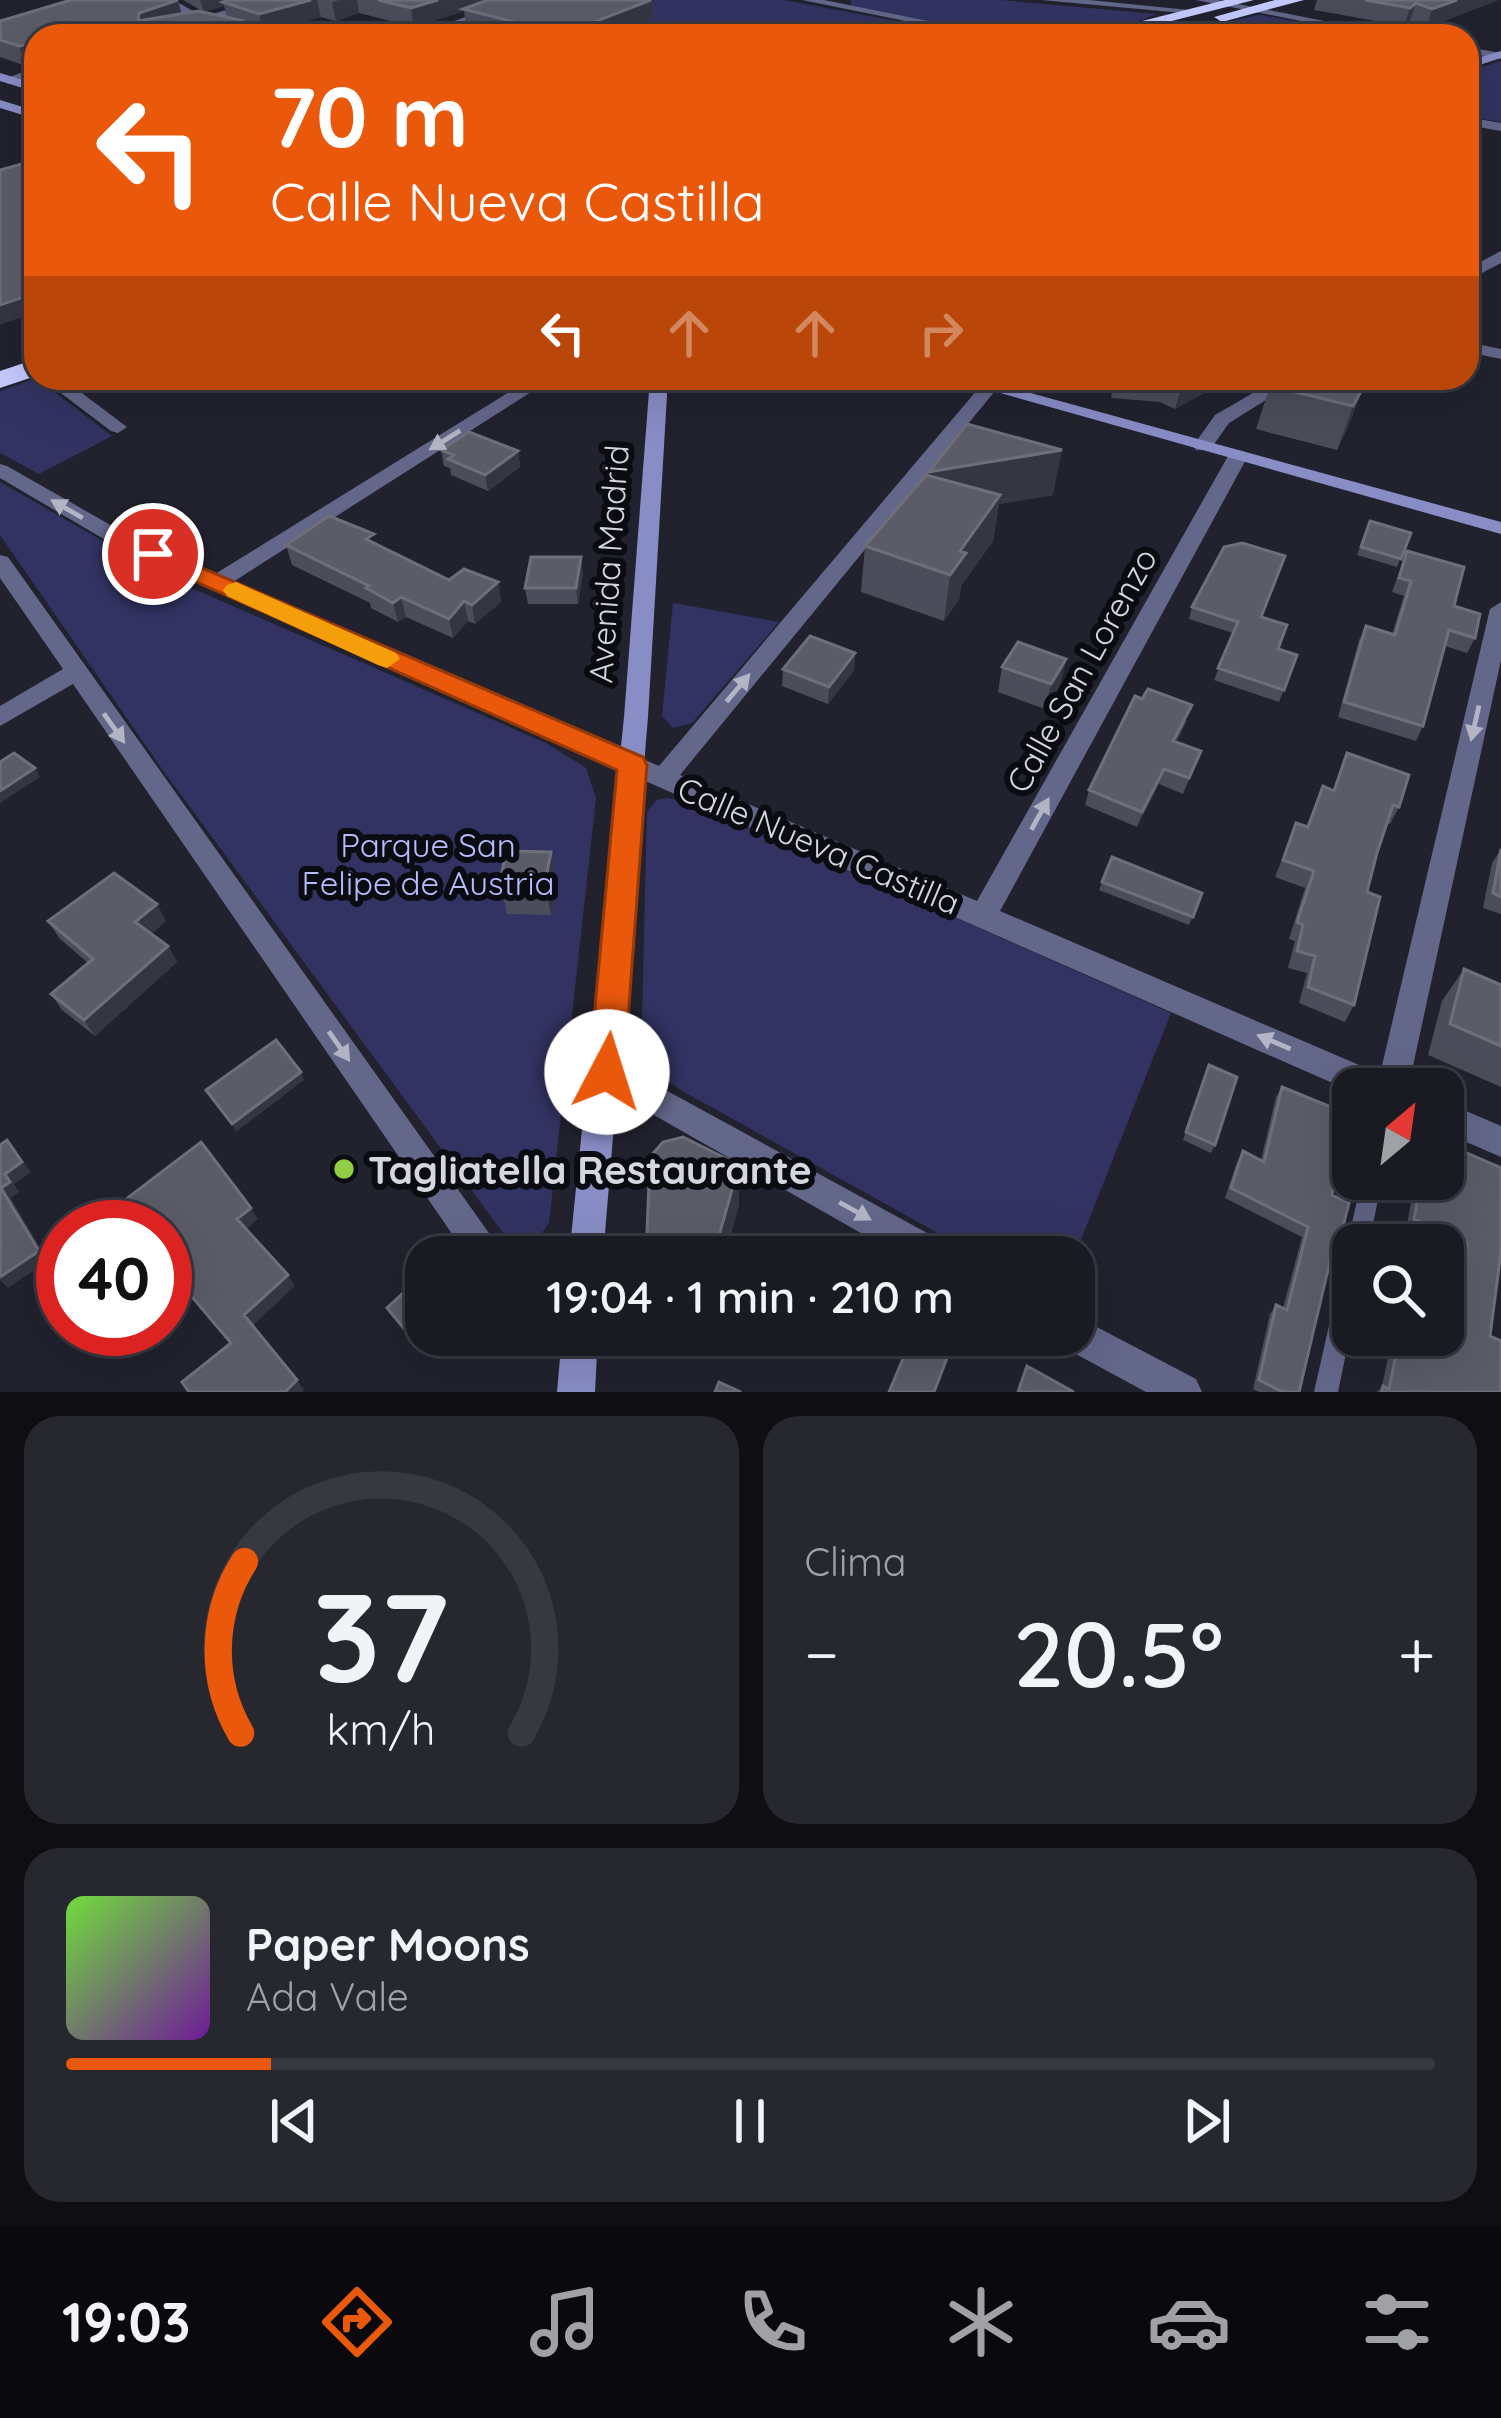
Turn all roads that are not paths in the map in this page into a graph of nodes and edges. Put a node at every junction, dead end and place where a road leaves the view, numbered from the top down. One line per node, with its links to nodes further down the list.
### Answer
1 (167, 0): 11 (street)
2 (270, 0): 11 (street)
3 (291, 0): 11 (street)
4 (522, 0): 15 (street)
5 (807, 0): 8 (street)
6 (1046, 0): 9 (street)
7 (1295, 0): 10 (highway)
8 (836, 2): 16 (street)
9 (1192, 5): 10 (highway); 17 (highway)
10 (1250, 5): 18 (highway); 19 (street)
11 (208, 22): 12 (street); 13 (street); 14 (street)
12 (200, 24)
13 (203, 24)
14 (215, 24)
15 (453, 24)
16 (940, 24)
17 (1130, 24)
18 (1184, 24)
19 (1338, 24)
20 (66, 390): 26 (street)
21 (525, 390): 32 (street, one-way to 32)
22 (658, 390): 36 (street, Avenida Madrid)
23 (986, 390): 37 (street, one-way to 23)
24 (1000, 390): 27 (street)
25 (1272, 390): 27 (street)
26 (118, 428)
27 (1203, 446): 28 (street)
28 (1238, 456): 30 (street); 38 (street, Calle San Lorenzo, one-way to 28)
29 (0, 470): 32 (street, Calle Nueva Castilla, one-way to 29)
30 (1501, 528)
31 (0, 562): 34 (street)
32 (218, 582): 36 (street, Calle Nueva Castilla)
33 (1501, 609): 40 (street, one-way to 40)
34 (75, 672): 35 (street); 44 (street, one-way to 44)
35 (0, 717)
36 (632, 765): 37 (street, Calle Nueva Castilla); 41 (street, Avenida Madrid)
37 (663, 778): 38 (street, Calle Nueva Castilla)
38 (983, 916): 39 (street, Calle Nueva Castilla, one-way to 38)
39 (1333, 1068)
40 (1397, 1068)
41 (607, 1072): 45 (street, Avenida Madrid); 46 (street, one-way to 46)
42 (1464, 1125): 43 (street)
43 (1501, 1142)
44 (474, 1236)
45 (588, 1236)
46 (900, 1236)
47 (1095, 1344): 51 (street)
48 (579, 1356): 50 (street)
49 (1334, 1356): 52 (lane)
50 (576, 1392)
51 (1183, 1392)
52 (1326, 1392)

